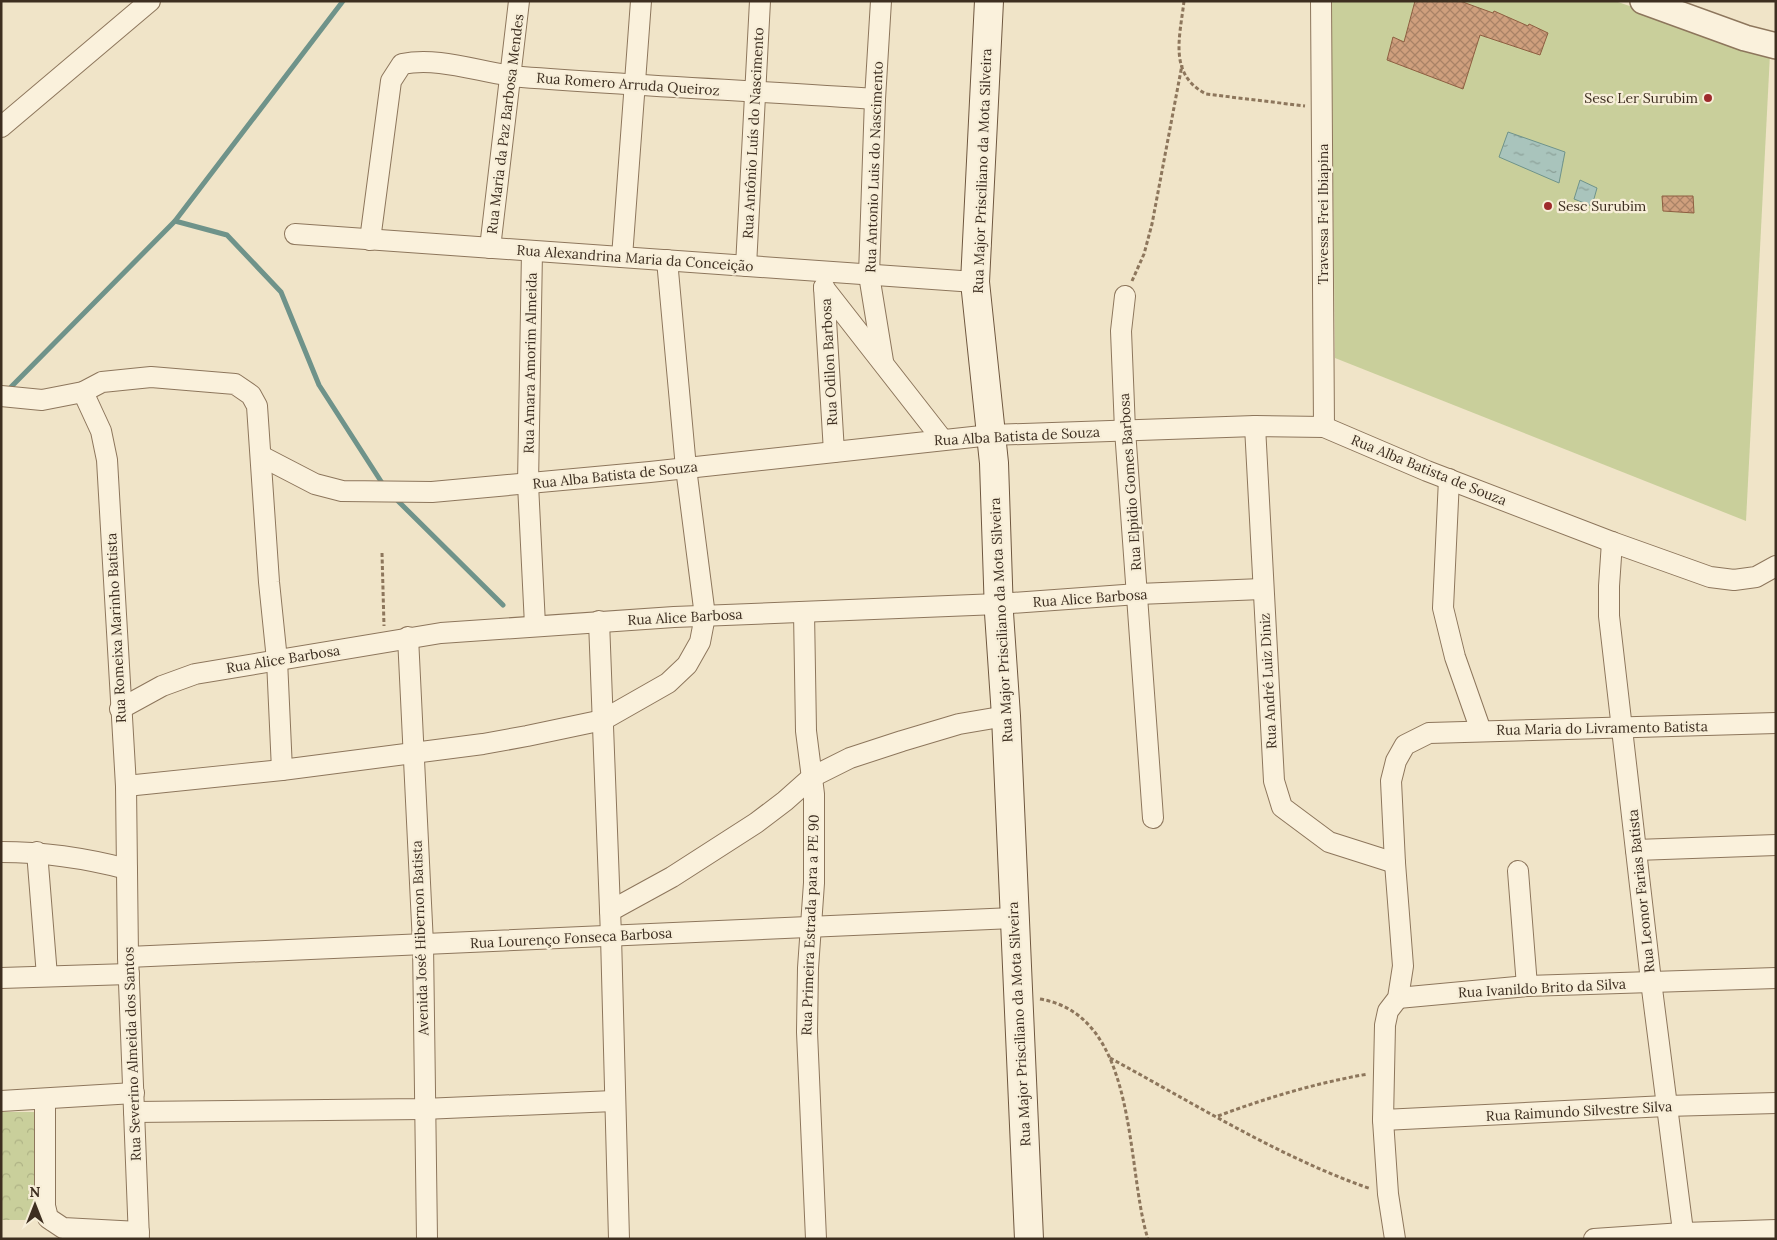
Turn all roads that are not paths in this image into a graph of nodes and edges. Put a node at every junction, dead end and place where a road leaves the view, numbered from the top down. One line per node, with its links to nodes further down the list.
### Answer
1 (150, 1): 14 (street)
2 (519, 1): 10 (street, Rua Maria da Paz Barbosa Mendes)
3 (641, 1): 11 (street)
4 (760, 1): 12 (street, Rua Antônio Luís do Nascimento)
5 (881, 1): 13 (street, Rua Antonio Luis do Nascimento)
6 (989, 1): 24 (main road, Rua Major Prisciliano da Mota Silveira)
7 (1321, 1): 30 (street, Travessa Frei Ibiapina)
8 (1646, 2): 9 (street)
9 (1776, 46)
10 (511, 76): 11 (street, Rua Romero Arruda Queiroz); 16 (street, Rua Romero Arruda Queiroz); 17 (street, Rua Maria da Paz Barbosa Mendes)
11 (635, 86): 12 (street, Rua Romero Arruda Queiroz); 19 (street)
12 (754, 91): 13 (street, Rua Romero Arruda Queiroz); 21 (street, Rua Antônio Luís do Nascimento)
13 (875, 99): 22 (street, Rua Antonio Luis do Nascimento)
14 (1, 127)
15 (295, 234): 16 (street, Rua Alexandrina Maria da Conceição)
16 (370, 240): 17 (street, Rua Alexandrina Maria da Conceição)
17 (490, 248): 18 (street, Rua Alexandrina Maria da Conceição)
18 (532, 250): 19 (street, Rua Alexandrina Maria da Conceição); 38 (street, Rua Amara Amorim Almeida)
19 (622, 257): 20 (street, Rua Alexandrina Maria da Conceição)
20 (667, 260): 21 (street, Rua Alexandrina Maria da Conceição); 36 (street)
21 (746, 266): 23 (street, Rua Alexandrina Maria da Conceição)
22 (869, 275): 23 (street, Rua Alexandrina Maria da Conceição); 24 (street, Rua Alexandrina Maria da Conceição); 26 (street, Rua Antonio Luis do Nascimento)
23 (824, 280): 26 (street); 34 (street, Rua Odilon Barbosa)
24 (975, 282): 32 (main road, Rua Major Prisciliano da Mota Silveira)
25 (1125, 296): 31 (street, Rua Elpidio Gomes Barbosa)
26 (883, 361): 33 (street)
27 (83, 392): 28 (street); 35 (street); 50 (street, Rua Romeixa Marinho Batista)
28 (1, 396)
29 (1255, 426): 30 (street, Rua Alba Batista de Souza); 31 (street, Rua Alba Batista de Souza); 41 (street, Rua André Luiz Diniz)
30 (1324, 427): 37 (street, Rua Alba Batista de Souza)
31 (1125, 430): 32 (street, Rua Alba Batista de Souza); 42 (street, Rua Elpidio Gomes Barbosa)
32 (991, 435): 33 (street, Rua Alba Batista de Souza); 43 (main road, Rua Major Prisciliano da Mota Silveira)
33 (942, 439): 34 (street, Rua Alba Batista de Souza)
34 (834, 452): 36 (street, Rua Alba Batista de Souza)
35 (261, 456): 38 (street, Rua Alba Batista de Souza); 49 (street)
36 (686, 468): 38 (street, Rua Alba Batista de Souza); 45 (street)
37 (1450, 479): 39 (street, Rua Alba Batista de Souza); 55 (street)
38 (528, 484): 47 (street, Rua Amara Amorim Almeida)
39 (1612, 542): 40 (street, Rua Alba Batista de Souza); 54 (street, Rua Leonor Farias Batista)
40 (1776, 566)
41 (1262, 589): 42 (street, Rua Alice Barbosa); 65 (street, Rua André Luiz Diniz)
42 (1138, 594): 43 (street, Rua Alice Barbosa); 60 (street, Rua Elpidio Gomes Barbosa)
43 (998, 604): 44 (street, Rua Alice Barbosa); 51 (main road, Rua Major Prisciliano da Mota Silveira)
44 (804, 612): 45 (street, Rua Alice Barbosa); 58 (street, Rua Primeira Estrada para a PE 90)
45 (705, 616): 46 (street, Rua Alice Barbosa); 52 (street)
46 (599, 622): 47 (street, Rua Alice Barbosa); 52 (street)
47 (535, 625): 48 (street, Rua Alice Barbosa)
48 (408, 637): 49 (street, Rua Alice Barbosa); 56 (street, Avenida José Hibernon Batista)
49 (277, 660): 50 (street, Rua Alice Barbosa); 57 (street)
50 (120, 709): 59 (street, Rua Romeixa Marinho Batista)
51 (1006, 716): 58 (street); 69 (main road, Rua Major Prisciliano da Mota Silveira)
52 (603, 720): 56 (street); 68 (street)
53 (1776, 723): 54 (street, Rua Maria do Livramento Batista)
54 (1622, 729): 55 (street, Rua Maria do Livramento Batista); 62 (street, Rua Leonor Farias Batista)
55 (1481, 732): 65 (street, Rua Maria do Livramento Batista)
56 (413, 752): 57 (street); 72 (street, Avenida José Hibernon Batista)
57 (282, 770): 59 (street)
58 (812, 777): 68 (street); 70 (street, Rua Primeira Estrada para a PE 90)
59 (126, 786): 66 (street, Rua Romeixa Marinho Batista)
60 (1153, 818)
61 (1776, 845): 62 (street)
62 (1636, 850): 77 (street, Rua Leonor Farias Batista)
63 (1, 852): 64 (street)
64 (37, 852): 66 (street); 74 (street)
65 (1395, 863): 79 (street)
66 (127, 869): 73 (street, Rua Severino Almeida dos Santos)
67 (1518, 871): 78 (street)
68 (610, 911): 71 (street)
69 (1013, 918): 70 (street, Rua Lourenço Fonseca Barbosa); 94 (main road, Rua Major Prisciliano da Mota Silveira)
70 (811, 927): 71 (street, Rua Lourenço Fonseca Barbosa); 93 (street, Rua Primeira Estrada para a PE 90)
71 (611, 936): 72 (street, Rua Lourenço Fonseca Barbosa); 82 (street)
72 (423, 944): 73 (street, Rua Lourenço Fonseca Barbosa); 86 (street, Avenida José Hibernon Batista)
73 (128, 966): 74 (street, Rua Lourenço Fonseca Barbosa); 83 (street, Rua Severino Almeida dos Santos)
74 (47, 976): 75 (street, Rua Lourenço Fonseca Barbosa)
75 (1, 978)
76 (1776, 978): 77 (street, Rua Ivanildo Brito da Silva)
77 (1651, 981): 78 (street, Rua Ivanildo Brito da Silva); 85 (street, Rua Leonor Farias Batista)
78 (1527, 986): 79 (street, Rua Ivanildo Brito da Silva)
79 (1398, 998): 87 (street)
80 (45, 1099): 81 (street); 83 (street); 89 (street)
81 (1, 1101)
82 (614, 1101): 86 (street); 92 (street)
83 (134, 1103): 86 (street); 89 (street, Rua Severino Almeida dos Santos)
84 (1776, 1103): 85 (street, Rua Raimundo Silvestre Silva)
85 (1666, 1106): 87 (street, Rua Raimundo Silvestre Silva); 90 (street, Rua Leonor Farias Batista)
86 (423, 1109): 91 (street, Avenida José Hibernon Batista)
87 (1383, 1120): 95 (street)
88 (1776, 1230): 90 (street)
89 (139, 1235)
90 (1684, 1236): 96 (street)
91 (427, 1239)
92 (619, 1239)
93 (816, 1239)
94 (1029, 1239)
95 (1395, 1239)
96 (1594, 1239)

